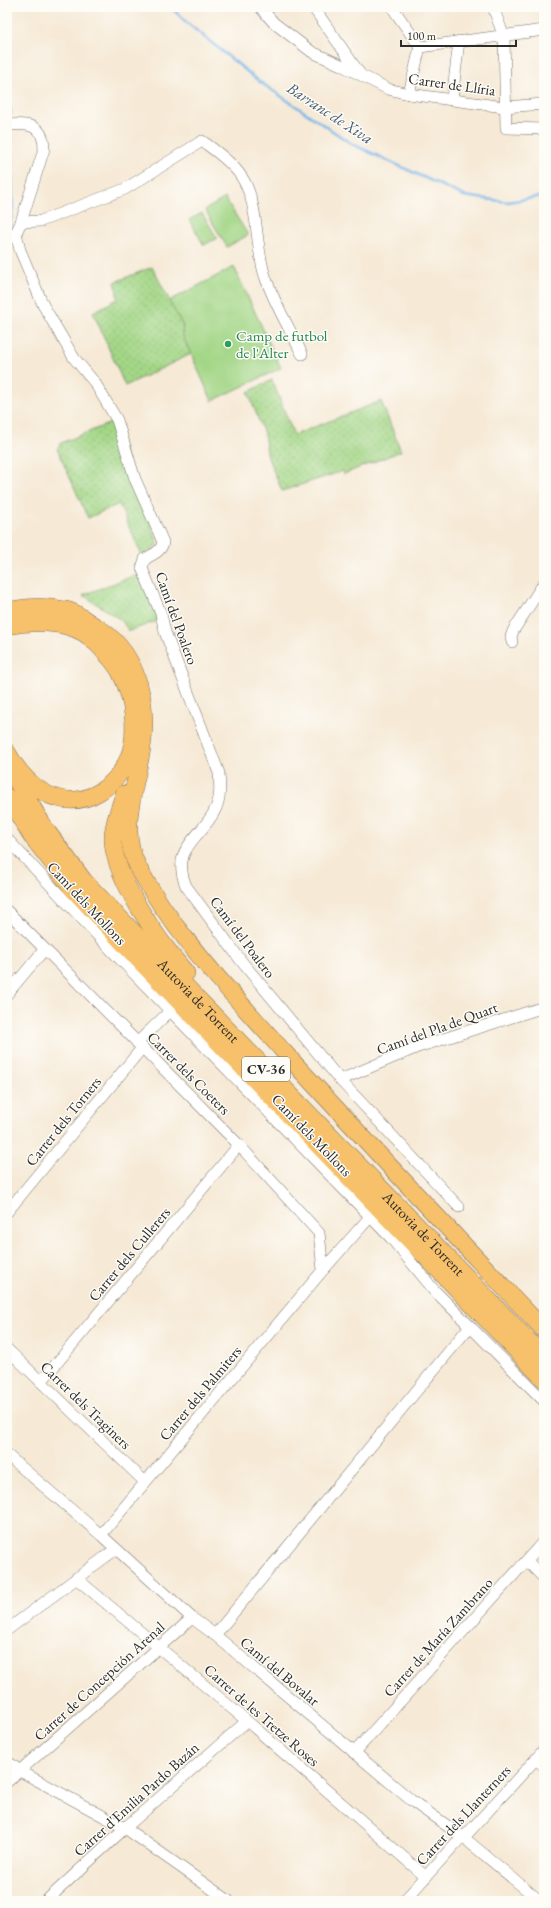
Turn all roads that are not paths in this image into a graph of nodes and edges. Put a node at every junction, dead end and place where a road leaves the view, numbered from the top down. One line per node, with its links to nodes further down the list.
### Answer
1 (260, 7): 9 (street, Carrer de Llíria)
2 (313, 7): 9 (street)
3 (392, 7): 8 (street)
4 (493, 7): 6 (street)
5 (544, 30): 6 (street)
6 (504, 37): 7 (street); 13 (street)
7 (459, 41): 8 (street); 11 (street)
8 (420, 47): 10 (street)
9 (360, 74): 10 (street, Carrer de Llíria)
10 (409, 94): 11 (street, Carrer de Llíria)
11 (452, 99): 13 (street, Carrer de Llíria)
12 (544, 104): 13 (street, Carrer de Llíria)
13 (504, 107): 15 (street)
14 (12, 124): 16 (street, Camí del Poalero)
15 (544, 129)
16 (21, 222): 17 (street); 35 (street, Camí del Poalero)
17 (302, 354)
18 (544, 583): 21 (street)
19 (7, 611): 22 (highway)
20 (7, 626): 23 (highway)
21 (512, 642)
22 (144, 728): 36 (highway); 43 (highway)
23 (7, 752)
24 (7, 765): 36 (highway, Autovia de Torrent / CV-36)
25 (7, 797): 30 (highway, Autovia de Torrent / CV-36)
26 (7, 816): 30 (highway)
27 (7, 840): 33 (street, Camí dels Mollons)
28 (7, 911): 29 (street, Carrer dels Coeters)
29 (44, 950): 31 (street); 34 (street, Carrer dels Coeters)
30 (138, 959): 46 (highway, Autovia de Torrent / CV-36)
31 (7, 994)
32 (544, 1007): 35 (street, Camí del Pla de Quart)
33 (170, 1011): 34 (street, Carrer dels Torners); 40 (street, Camí dels Mollons)
34 (139, 1045): 37 (street, Carrer dels Coeters); 39 (street, Carrer dels Torners)
35 (340, 1080): 38 (street)
36 (306, 1110): 45 (highway, Autovia de Torrent / CV-36)
37 (239, 1145): 41 (street, Carrer dels Coeters); 47 (street, Carrer dels Cullerers)
38 (459, 1207)
39 (7, 1212)
40 (370, 1217): 41 (street, Carrer dels Palmiters); 42 (street, Camí dels Mollons)
41 (322, 1270): 50 (street, Carrer dels Palmiters)
42 (470, 1326): 48 (street, Camí dels Mollons); 59 (street)
43 (544, 1330)
44 (7, 1349): 47 (street, Carrer dels Traginers)
45 (544, 1357)
46 (544, 1378)
47 (41, 1382): 50 (street, Carrer dels Traginers)
48 (544, 1401)
49 (7, 1455): 51 (street, Camí del Bovalar)
50 (145, 1482): 51 (street, Carrer dels Palmiters)
51 (101, 1535): 53 (street, Camí del Bovalar)
52 (544, 1541): 54 (street, Carrer de María Zambrano)
53 (116, 1548): 55 (street); 57 (street, Camí del Bovalar)
54 (526, 1561): 56 (street); 63 (street, Carrer de María Zambrano)
55 (76, 1578): 58 (street); 60 (street, Carrer de les Tretze Roses)
56 (544, 1578)
57 (192, 1618): 59 (street, Camí del Bovalar); 60 (street, Carrer de Concepción Arenal)
58 (7, 1630)
59 (216, 1635): 63 (street, Camí del Bovalar)
60 (160, 1648): 61 (street, Carrer de les Tretze Roses); 66 (street, Carrer de Concepción Arenal)
61 (247, 1721): 68 (street, Carrer d'Emilia Pardo Bazán); 70 (street, Carrer de les Tretze Roses)
62 (544, 1750): 65 (street, Carrer dels Llanterners)
63 (354, 1753): 69 (street, Camí del Bovalar)
64 (7, 1761): 66 (street)
65 (540, 1762): 69 (street, Carrer dels Llanterners)
66 (20, 1771): 67 (street, Carrer de Concepción Arenal); 68 (street)
67 (7, 1782)
68 (125, 1828): 71 (street, Carrer d'Emilia Pardo Bazán); 72 (street)
69 (463, 1837): 70 (street, Carrer dels Llanterners); 74 (street, Camí del Bovalar)
70 (426, 1877): 73 (street, Carrer dels Llanterners)
71 (46, 1901)
72 (229, 1901)
73 (404, 1901)
74 (540, 1901)

